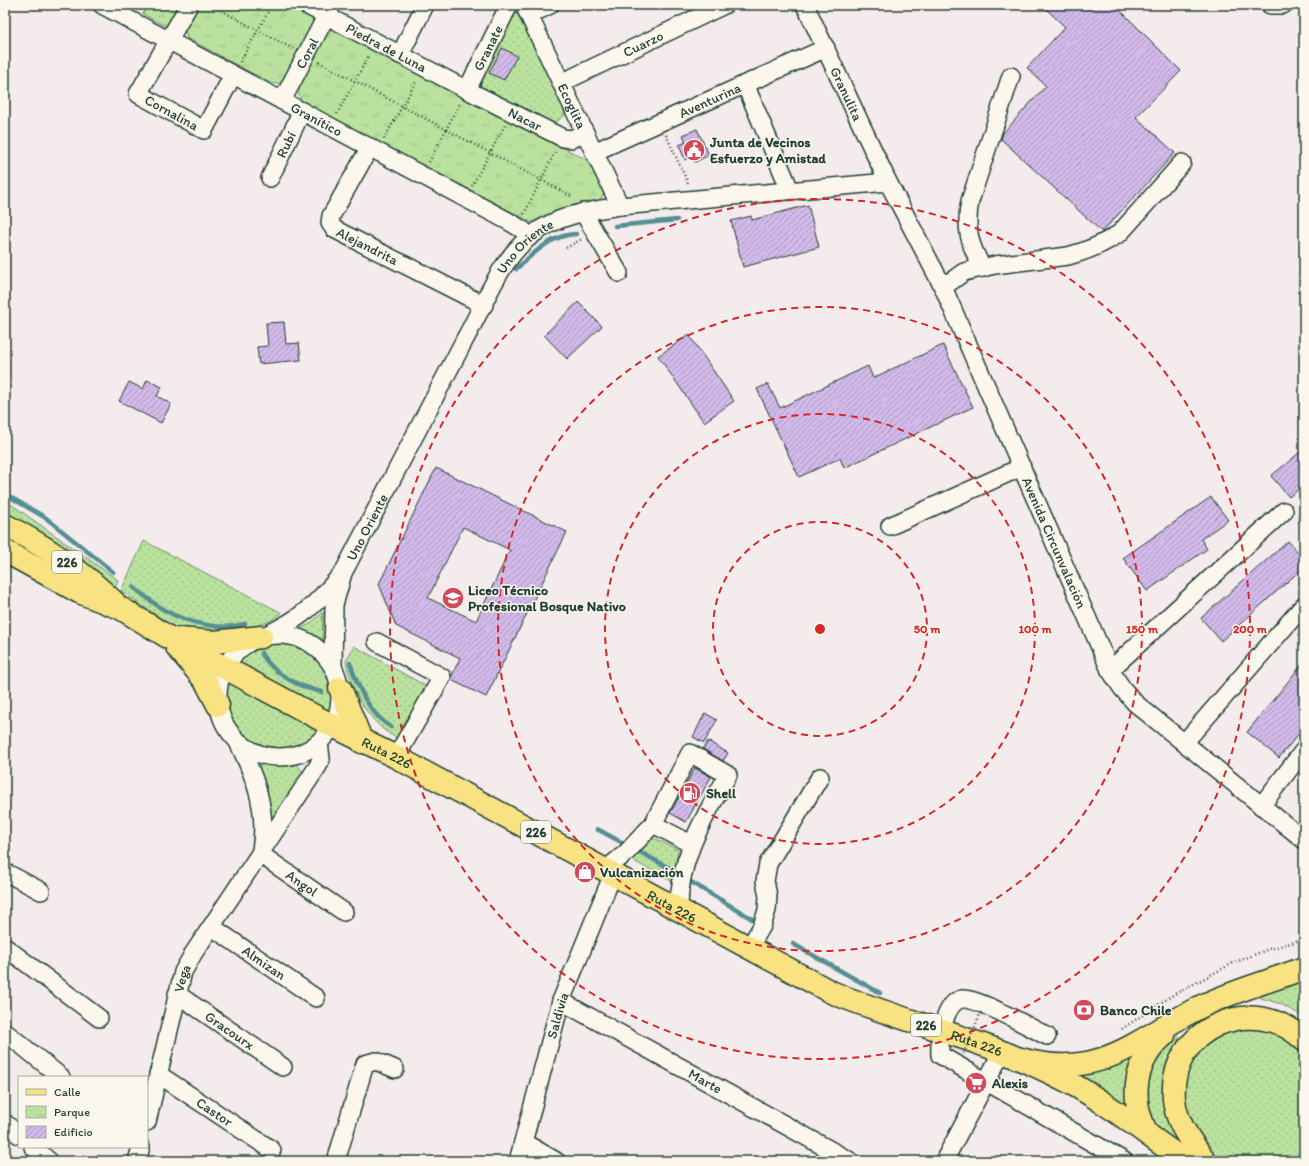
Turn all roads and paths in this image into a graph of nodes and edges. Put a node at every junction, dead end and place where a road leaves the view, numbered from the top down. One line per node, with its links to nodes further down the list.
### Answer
1 (102, 5): 16 (street, Granítico)
2 (188, 5): 16 (street)
3 (211, 5): 15 (path)
4 (272, 5): 15 (path)
5 (306, 5): 13 (street, Piedra de Luna)
6 (425, 5): 20 (street)
7 (509, 5): 27 (street, Granate)
8 (550, 5): 14 (street)
9 (724, 5): 25 (street, Cuarzo)
10 (805, 5): 18 (street, Granulita)
11 (1270, 5): 12 (street)
12 (1283, 5)
13 (329, 10): 17 (street, Piedra de Luna); 19 (street, Coral)
14 (527, 10): 25 (street, Ecoglita)
15 (258, 30): 19 (path); 22 (path)
16 (168, 40): 22 (street, Granítico); 22 (street, Cornalina)
17 (376, 42): 20 (street, Piedra de Luna); 24 (path)
18 (826, 48): 26 (street, Aventurina); 44 (street, Granulita)
19 (306, 55): 24 (path); 28 (street, Coral)
20 (400, 55): 21 (street, Piedra de Luna)
21 (424, 68): 27 (street, Piedra de Luna); 29 (path)
22 (233, 75): 28 (street, Granítico)
23 (1011, 76): 53 (street)
24 (355, 81): 29 (path); 33 (path)
25 (561, 83): 35 (street, Ecoglita)
26 (745, 84): 32 (street, Aventurina); 46 (street)
27 (467, 90): 31 (street, Nacar); 34 (path)
28 (282, 101): 30 (street, Granítico)
29 (402, 106): 34 (path); 37 (path)
30 (302, 111): 33 (street, Granítico); 42 (street, Rubí)
31 (512, 112): 36 (street, Nacar); 39 (path)
32 (660, 122): 38 (street, Aventurina); 45 (path)
33 (330, 126): 37 (street, Granítico)
34 (446, 130): 39 (path); 41 (path)
35 (585, 133): 36 (street); 38 (street, Ecoglita)
36 (563, 138): 43 (path)
37 (374, 149): 41 (street, Granítico); 56 (street, Alejandrita)
38 (594, 152): 49 (street, Ecoglita)
39 (489, 153): 43 (path); 48 (path)
40 (1182, 163): 53 (street)
41 (422, 175): 48 (street, Granítico)
42 (270, 178)
43 (541, 180): 47 (path); 51 (path)
44 (888, 182): 46 (street, Uno Oriente); 55 (street, Avenida Circunvalación)
45 (688, 183)
46 (790, 190): 49 (street, Uno Oriente)
47 (572, 197)
48 (465, 198): 52 (street, Granítico)
49 (620, 206): 50 (street, Uno Oriente)
50 (583, 212): 52 (street, Uno Oriente); 54 (street)
51 (528, 217)
52 (529, 237): 56 (street, Uno Oriente)
53 (983, 268): 55 (street)
54 (619, 273)
55 (944, 287): 57 (street, Avenida Circunvalación)
56 (484, 305): 62 (street, Uno Oriente)
57 (1022, 467): 60 (street); 70 (street, Avenida Circunvalación)
58 (1284, 511): 70 (street)
59 (5, 525): 64 (main road, Ruta 226 / 226)
60 (890, 526)
61 (5, 550): 64 (main road, Ruta 226 / 226)
62 (343, 573): 66 (street, Uno Oriente); 68 (street, Uno Oriente)
63 (1304, 605): 76 (street)
64 (122, 609): 65 (main road, Ruta 226 / 226)
65 (168, 637): 66 (main road); 69 (main road, Ruta 226 / 226); 72 (main road)
66 (261, 637): 68 (street); 69 (street, Uno Oriente)
67 (377, 642): 78 (street)
68 (333, 667): 71 (street)
69 (225, 668): 72 (street, Uno Oriente); 73 (main road, Ruta 226 / 226)
70 (1110, 670): 76 (street, Avenida Circunvalación)
71 (340, 688): 73 (street, Vega); 75 (main road)
72 (218, 705): 74 (street, Uno Oriente)
73 (325, 736): 74 (street); 75 (main road, Ruta 226 / 226); 84 (street, Vega)
74 (238, 742): 84 (street, Vega)
75 (362, 742): 78 (main road, Ruta 226 / 226)
76 (1184, 743): 80 (street, Avenida Circunvalación)
77 (1304, 750): 80 (street)
78 (396, 757): 86 (main road, Ruta 226 / 226)
79 (820, 777): 93 (street)
80 (1261, 806): 82 (street, Avenida Circunvalación)
81 (653, 824): 83 (street); 83 (street); 86 (street)
82 (1304, 840)
83 (691, 844): 88 (street)
84 (260, 854): 89 (street, Angol); 90 (street, Vega)
85 (5, 872): 87 (street)
86 (609, 872): 88 (main road, Ruta 226 / 226); 97 (street, Saldivia)
87 (40, 891)
88 (679, 910): 93 (main road, Ruta 226 / 226)
89 (344, 912)
90 (212, 927): 95 (street, Vega); 96 (street, Almizan)
91 (1304, 937): 103 (path)
92 (5, 947): 100 (street)
93 (749, 948): 101 (main road, Ruta 226 / 226)
94 (1304, 968): 99 (main road)
95 (177, 994): 108 (street, Gracourx); 110 (street, Vega)
96 (316, 998)
97 (561, 1000): 117 (street, Saldivia); 125 (street, Marte)
98 (981, 1012): 107 (path, bridge)
99 (1185, 1016): 106 (main road); 115 (main road)
100 (99, 1018)
101 (942, 1030): 104 (street); 106 (main road, Ruta 226 / 226); 112 (street)
102 (5, 1032): 111 (street)
103 (1116, 1033)
104 (1046, 1036)
105 (1304, 1040): 128 (main road)
106 (1012, 1056): 112 (street); 115 (main road, Ruta 226 / 226)
107 (962, 1057)
108 (283, 1067)
109 (395, 1070): 122 (street)
110 (158, 1074): 113 (street, Vega); 119 (street, Castor)
111 (60, 1076)
112 (988, 1081): 126 (street); 127 (street)
113 (148, 1118)
114 (5, 1123): 116 (street)
115 (1146, 1133): 120 (main road, Ruta 226 / 226)
116 (18, 1134)
117 (523, 1142): 123 (street, Saldivia); 124 (street)
118 (34, 1148): 121 (street)
119 (272, 1150)
120 (1180, 1159)
121 (49, 1161)
122 (336, 1161)
123 (518, 1161)
124 (556, 1161)
125 (850, 1161)
126 (944, 1161)
127 (1124, 1161)
128 (1205, 1161)

